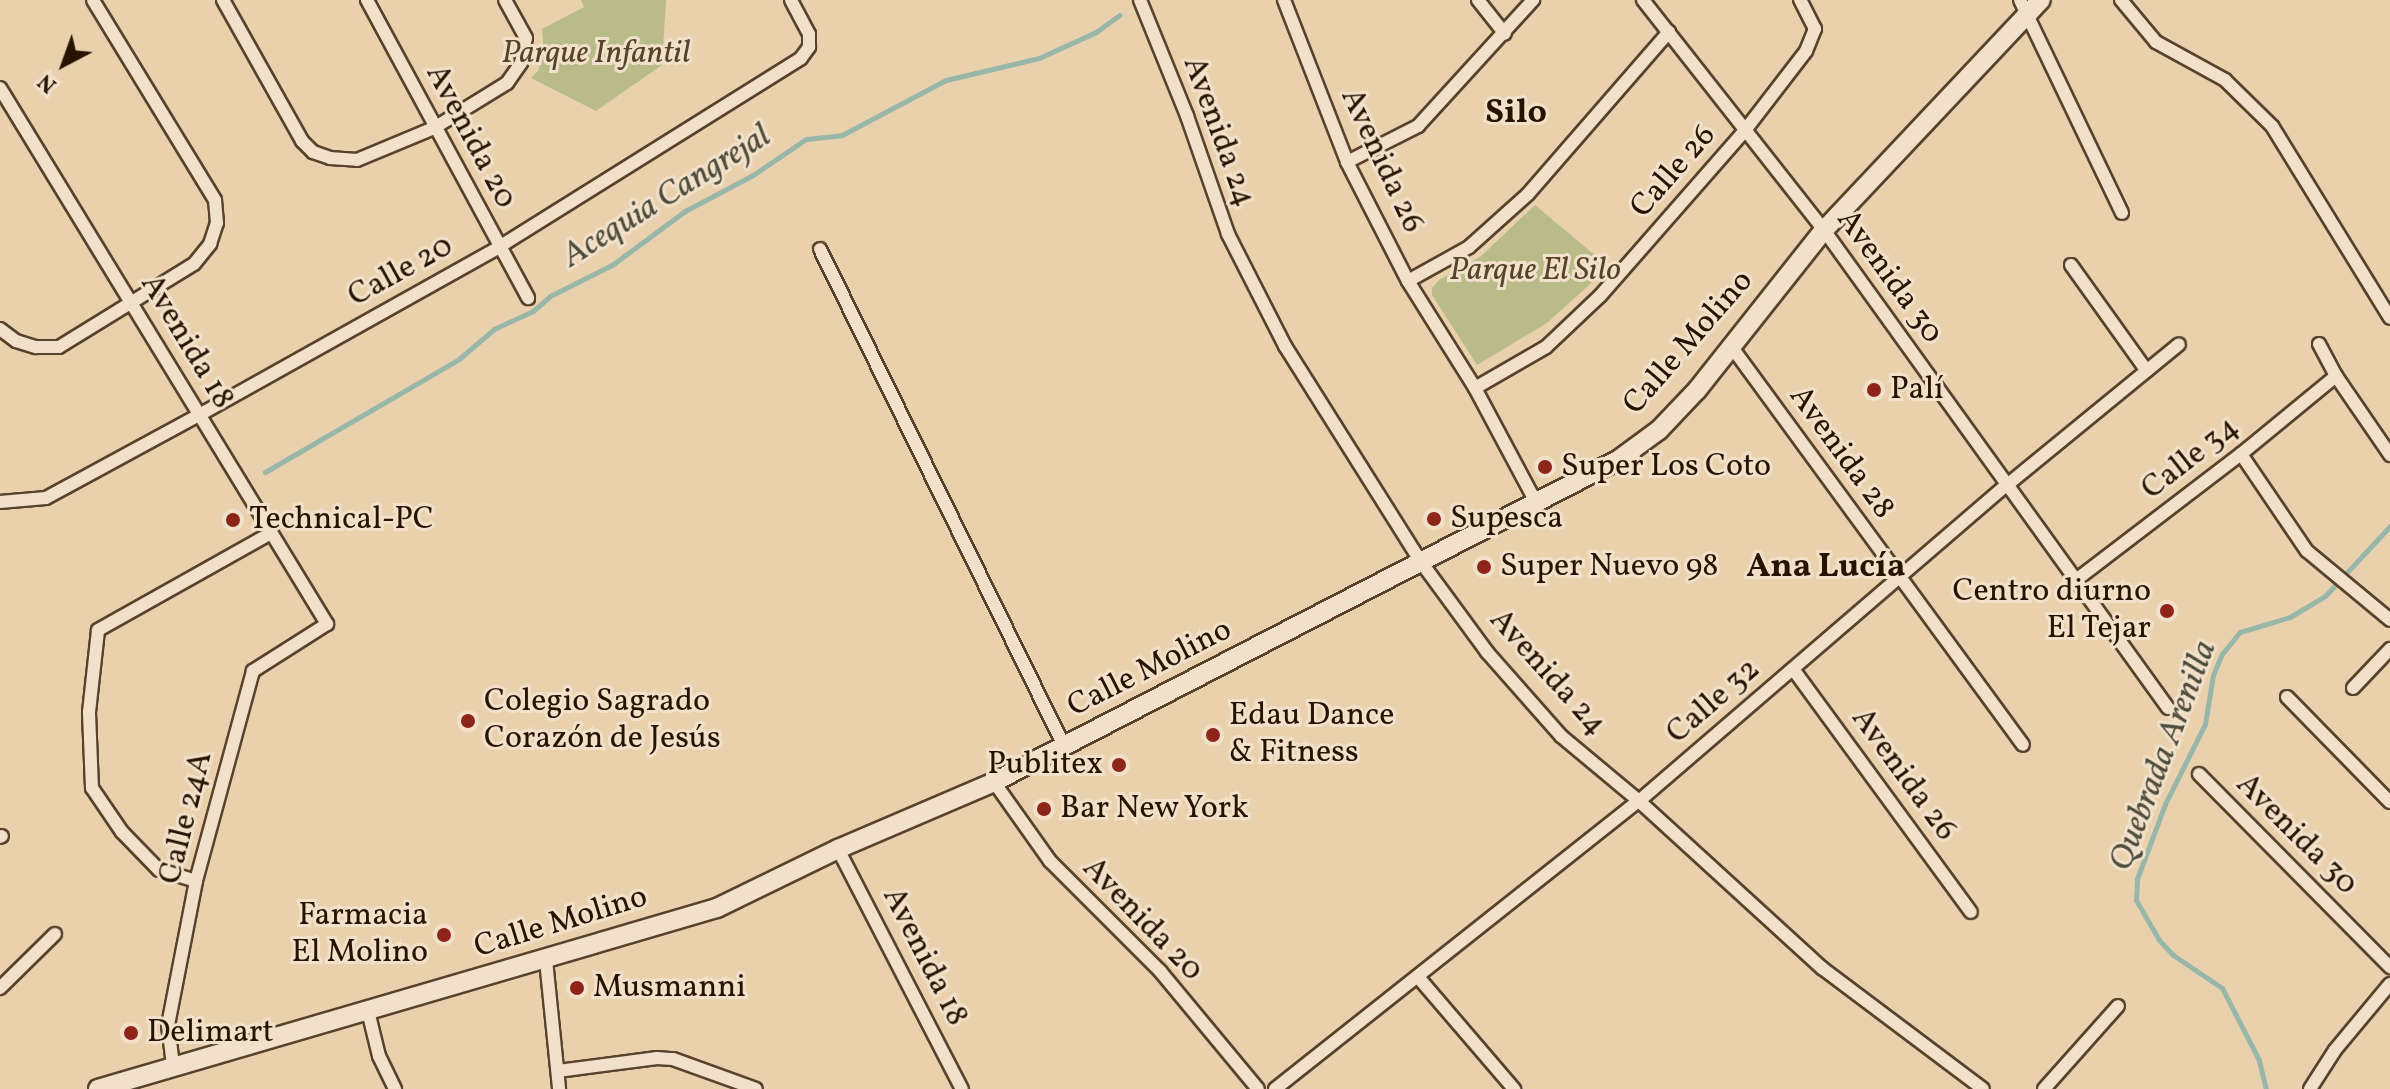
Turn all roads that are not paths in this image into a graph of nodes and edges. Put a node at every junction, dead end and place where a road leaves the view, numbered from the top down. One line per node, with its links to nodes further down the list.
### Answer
1 (93, 0): 27 (street)
2 (223, 0): 17 (street)
3 (367, 0): 17 (street, Avenida 20)
4 (505, 0): 17 (street)
5 (791, 0): 22 (street, Calle 20)
6 (1284, 0): 19 (street, Avenida 26)
7 (1478, 0): 15 (street)
8 (1533, 0): 15 (street)
9 (1643, 0): 14 (street, Avenida 30)
10 (1800, 0): 18 (street, Calle 26)
11 (2121, 0): 28 (street)
12 (1146, 2): 43 (street, Avenida 24)
13 (2030, 4): 20 (street); 21 (main road, Calle Molino)
14 (1669, 32): 18 (street, Avenida 30); 25 (street)
15 (1505, 34): 19 (street)
16 (0, 88): 27 (street, Avenida 18)
17 (434, 128): 22 (street, Avenida 20)
18 (1746, 129): 21 (street, Avenida 30); 35 (street, Calle 26)
19 (1347, 162): 25 (street, Avenida 26)
20 (2122, 213)
21 (1824, 230): 32 (main road, Calle Molino); 39 (street, Avenida 30)
22 (499, 247): 26 (street, Avenida 20); 36 (street, Calle 20)
23 (820, 249): 54 (street)
24 (2071, 265): 33 (street)
25 (1408, 281): 35 (street, Avenida 26)
26 (528, 298)
27 (132, 303): 29 (street); 36 (street, Avenida 18)
28 (2390, 318)
29 (0, 329)
30 (2179, 344): 33 (street, Calle 32)
31 (2319, 344): 34 (street)
32 (1731, 346): 41 (main road, Calle Molino); 44 (street, Avenida 28)
33 (2147, 371): 39 (street, Calle 32)
34 (2336, 376): 37 (street, Calle 34); 38 (street)
35 (1475, 388): 41 (street, Avenida 26)
36 (199, 415): 40 (street, Calle 20); 42 (street, Avenida 18)
37 (2241, 454): 45 (street, Calle 34); 46 (street)
38 (2390, 455)
39 (2007, 485): 44 (street, Calle 32); 45 (street, Avenida 30)
40 (0, 502)
41 (1537, 504): 43 (main road, Calle Molino)
42 (271, 533): 47 (street, Avenida 18); 60 (street)
43 (1421, 562): 54 (main road, Calle Molino); 57 (street, Avenida 24)
44 (1900, 577): 49 (street, Calle 32); 53 (street, Avenida 28)
45 (2076, 580): 52 (street, Avenida 30)
46 (2390, 620)
47 (327, 624): 60 (street, Calle 24A)
48 (2390, 649): 50 (street)
49 (1793, 669): 57 (street, Calle 32); 61 (street, Avenida 26)
50 (2353, 688)
51 (2287, 697): 58 (street)
52 (2168, 708)
53 (2023, 745)
54 (1064, 746): 56 (main road, Calle Molino)
55 (2199, 774): 64 (street, Avenida 30)
56 (994, 782): 59 (main road, Calle Molino); 78 (street, Avenida 20)
57 (1639, 801): 65 (street, Calle 32); 81 (street, Avenida 24)
58 (2390, 802)
59 (838, 849): 63 (main road, Calle Molino); 77 (street, Avenida 18)
60 (196, 881): 71 (street, Calle 24A)
61 (1971, 912)
62 (55, 934): 67 (street)
63 (546, 960): 70 (main road, Calle Molino); 72 (street)
64 (2390, 967)
65 (1418, 977): 79 (street, Calle 32); 80 (street)
66 (2390, 984): 68 (street)
67 (0, 988)
68 (2385, 1001): 83 (street)
69 (2118, 1006): 82 (street)
70 (368, 1011): 71 (main road, Calle Molino); 74 (street)
71 (173, 1065): 73 (main road, Calle Molino)
72 (558, 1071): 75 (street); 76 (street)
73 (98, 1089)
74 (395, 1089)
75 (559, 1089)
76 (756, 1089)
77 (962, 1089)
78 (1258, 1089)
79 (1275, 1089)
80 (1514, 1089)
81 (1983, 1089)
82 (2044, 1089)
83 (2310, 1089)

